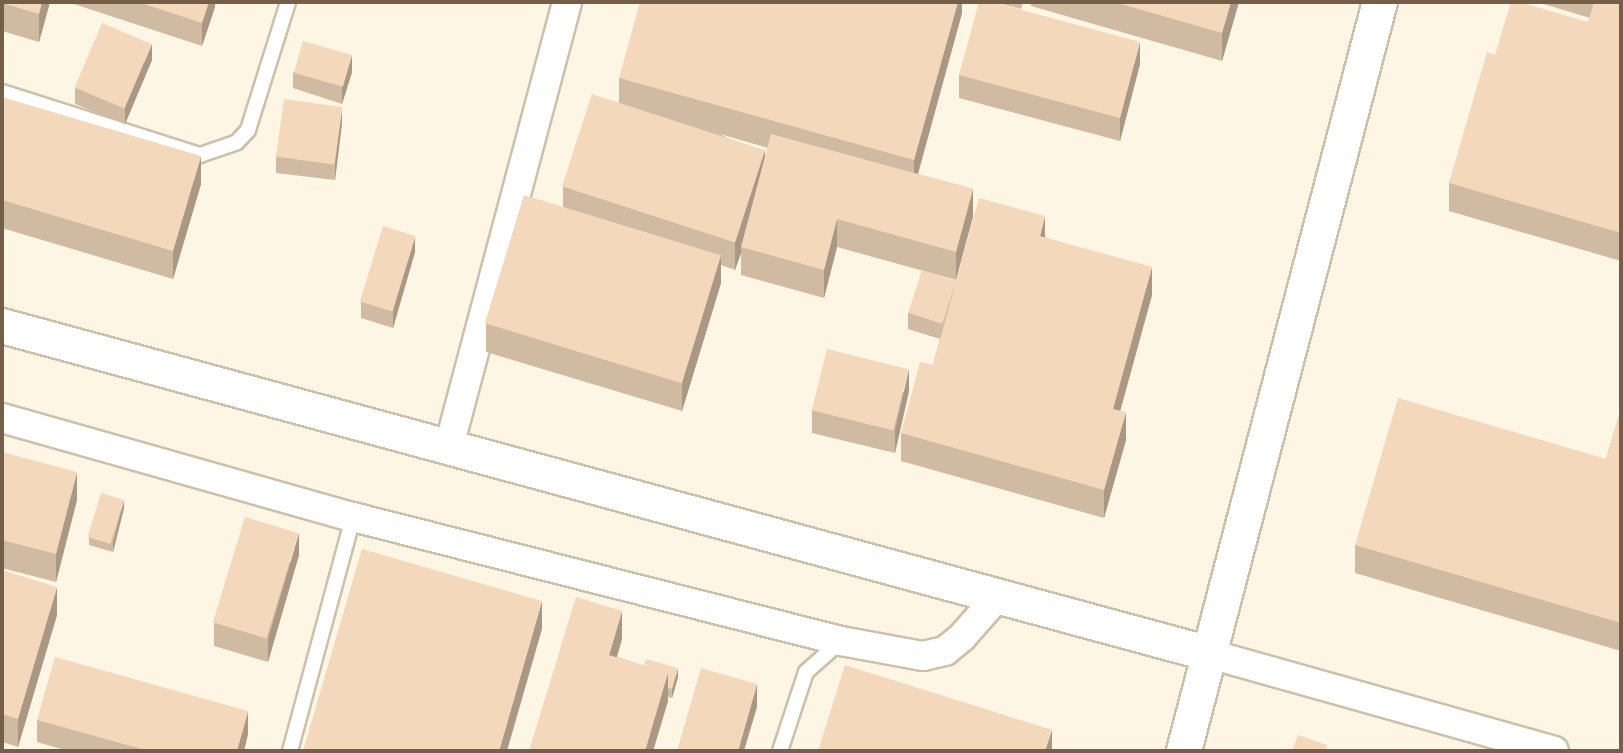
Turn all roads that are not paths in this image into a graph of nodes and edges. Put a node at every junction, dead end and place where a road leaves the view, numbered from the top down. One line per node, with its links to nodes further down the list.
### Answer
1 (288, 2): 4 (lane)
2 (567, 2): 7 (street)
3 (1380, 2): 11 (street)
4 (2, 92)
5 (2, 326): 7 (street)
6 (2, 418): 8 (street)
7 (449, 446): 9 (street)
8 (353, 517): 10 (street); 12 (lane)
9 (999, 595): 10 (street); 11 (street)
10 (841, 641): 13 (lane)
11 (1210, 654): 14 (street); 15 (street)
12 (290, 751)
13 (780, 751)
14 (1184, 751)
15 (1554, 751)

